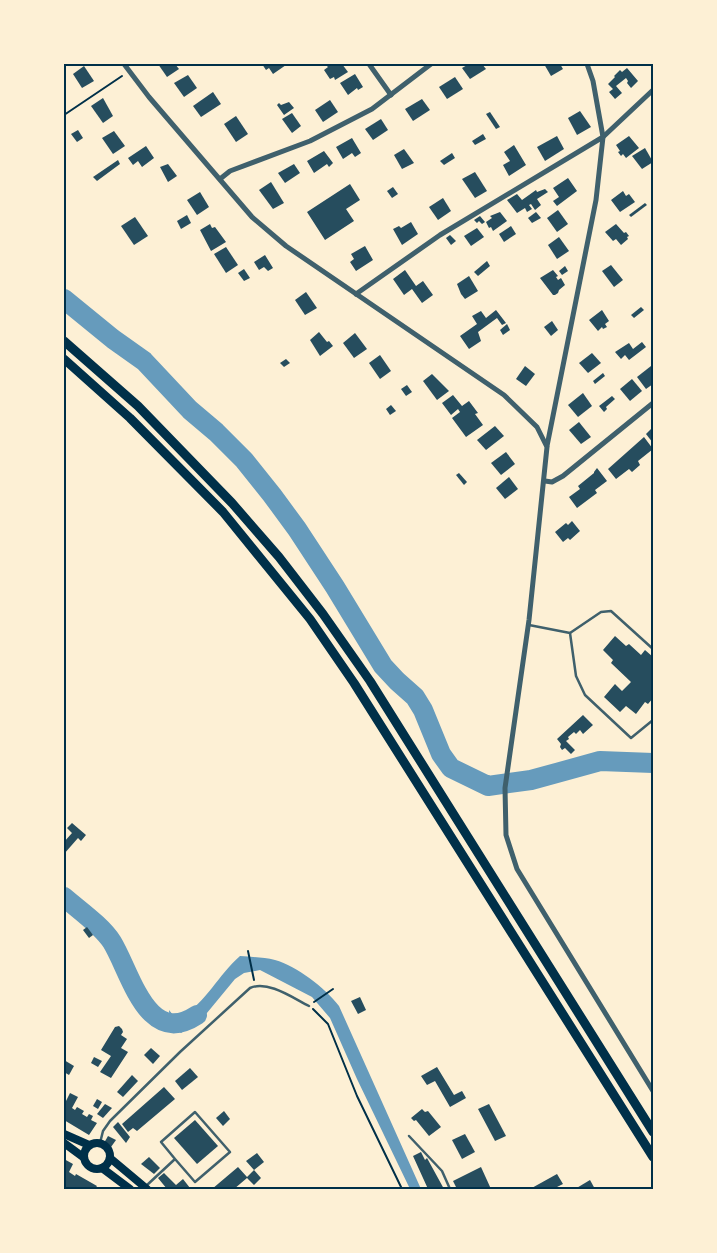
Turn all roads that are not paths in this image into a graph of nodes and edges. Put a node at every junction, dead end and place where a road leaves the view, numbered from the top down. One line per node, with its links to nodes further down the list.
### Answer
1 (124, 64): 8 (street)
2 (369, 64): 6 (street)
3 (431, 64): 6 (street)
4 (587, 64): 7 (street)
5 (653, 90): 7 (street)
6 (391, 95): 8 (street)
7 (603, 137): 9 (street); 13 (street)
8 (220, 179): 9 (street)
9 (356, 294): 13 (street)
10 (64, 341): 21 (main road)
11 (64, 358): 28 (main road)
12 (653, 403): 14 (street)
13 (547, 447): 14 (street)
14 (545, 481): 15 (street)
15 (528, 624): 16 (lane); 20 (street)
16 (570, 633): 17 (lane); 18 (lane)
17 (653, 650)
18 (653, 720)
19 (309, 1006): 25 (lane)
20 (653, 1091)
21 (653, 1132)
22 (64, 1134): 26 (main road)
23 (409, 1136): 35 (lane)
24 (64, 1142): 27 (main road)
25 (100, 1143): 26 (main road); 29 (main road)
26 (89, 1145): 27 (main road)
27 (83, 1157): 31 (main road)
28 (653, 1157)
29 (110, 1158): 31 (main road); 32 (main road)
30 (176, 1159): 30 (lane); 32 (lane)
31 (102, 1168): 33 (main road)
32 (146, 1188): 34 (main road)
33 (130, 1189)
34 (135, 1189)
35 (450, 1189)

